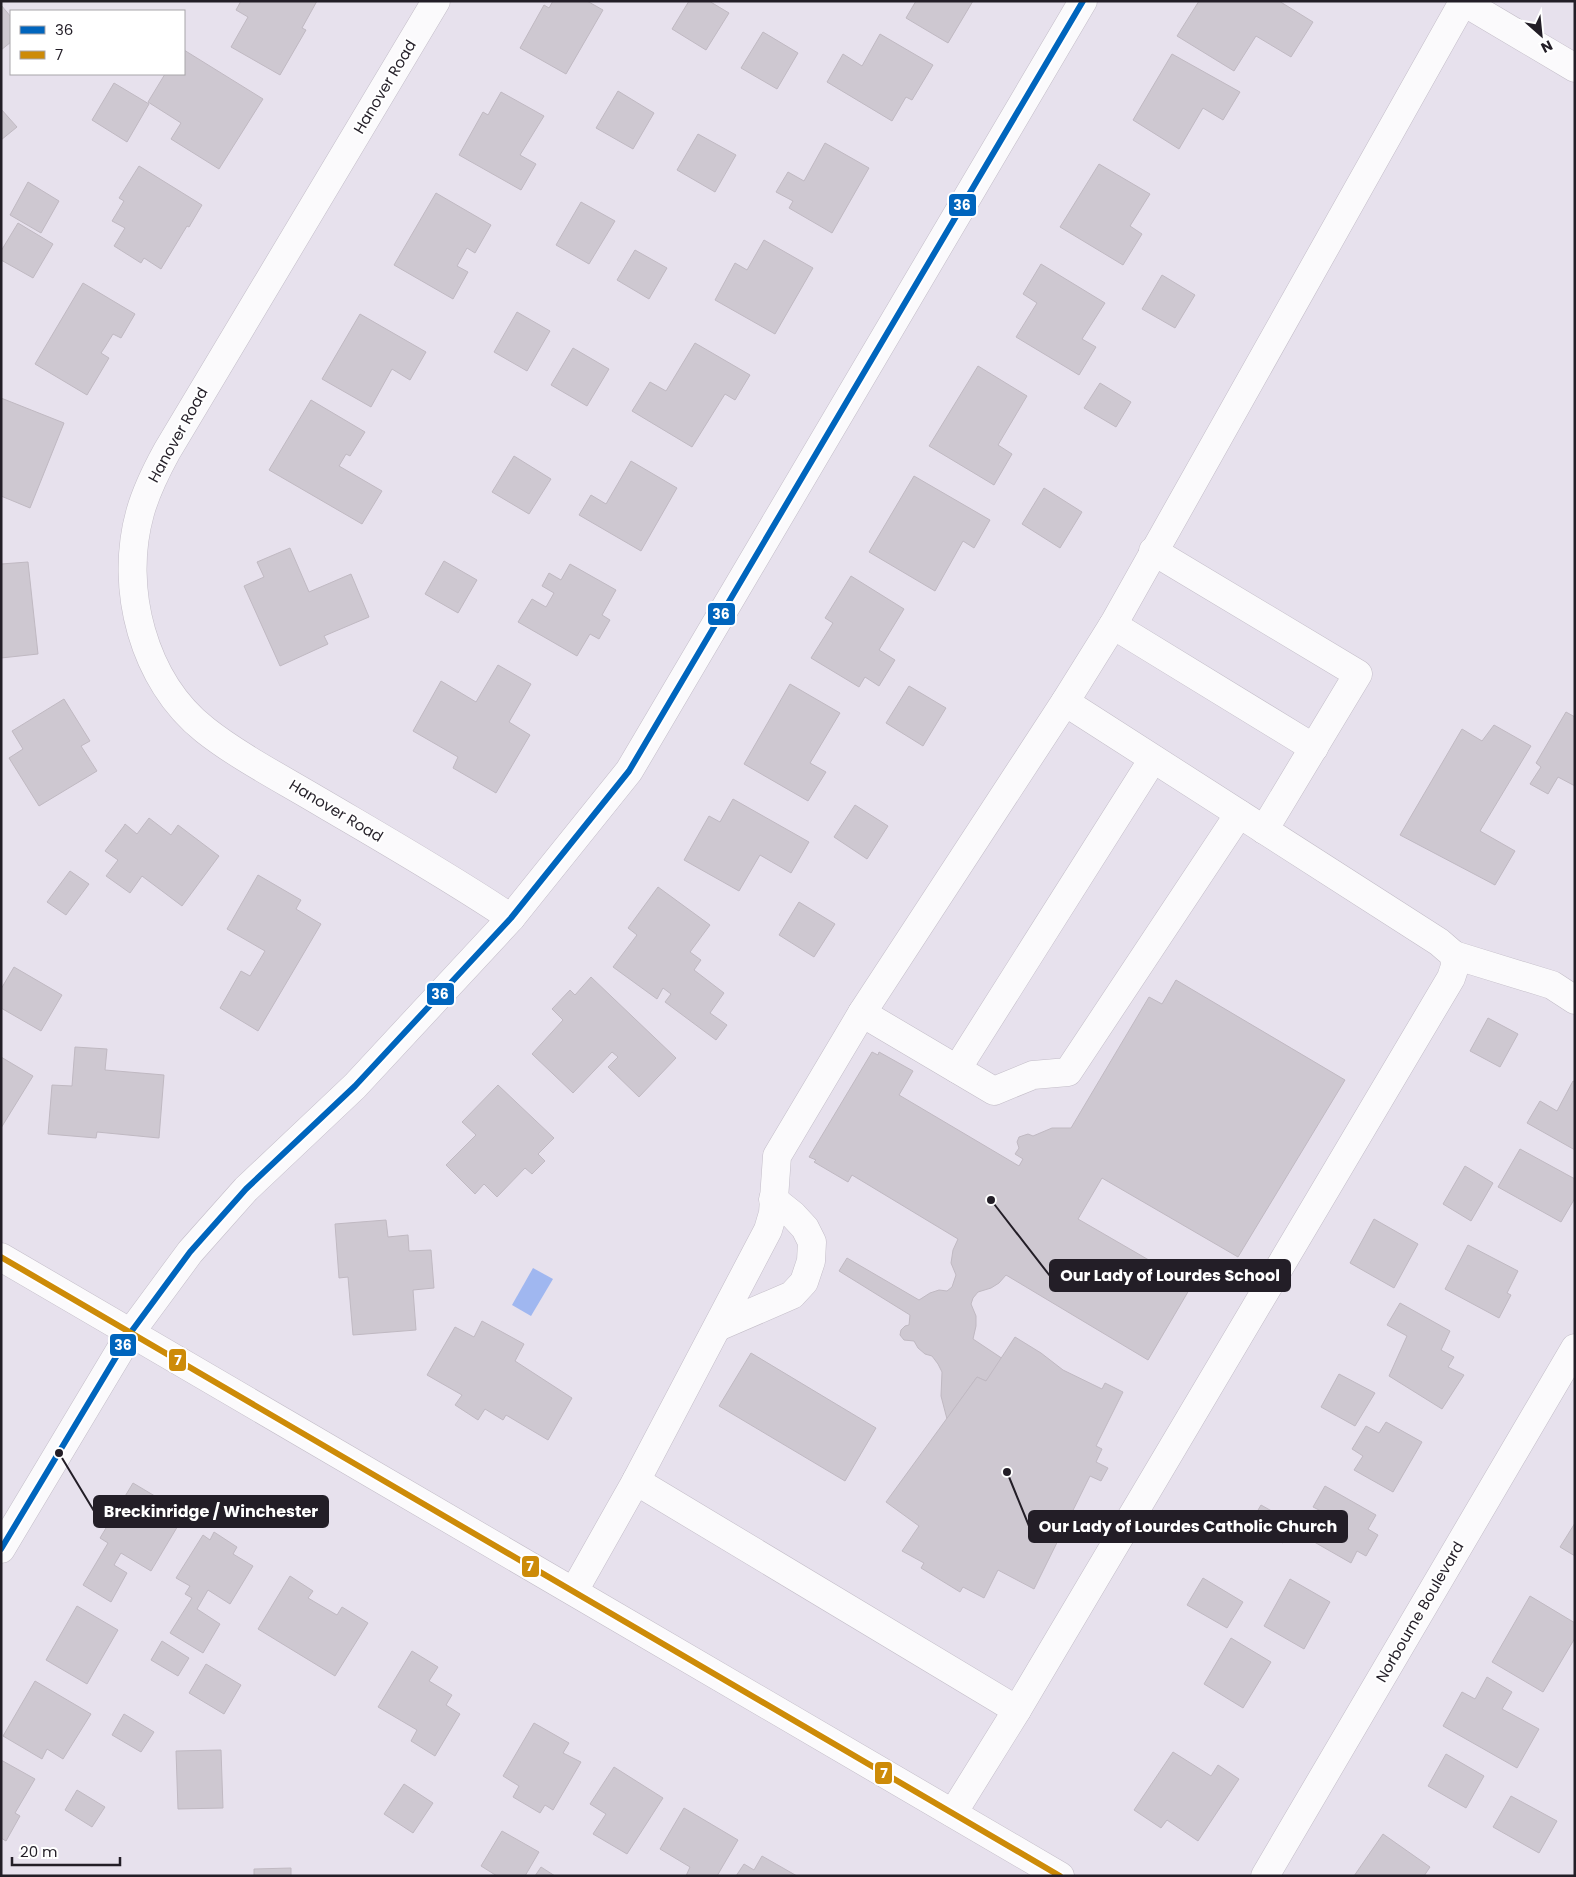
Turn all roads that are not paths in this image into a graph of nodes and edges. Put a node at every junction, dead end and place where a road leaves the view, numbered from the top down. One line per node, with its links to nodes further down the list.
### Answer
1 (436, 1): 12 (street, Hanover Road)
2 (1083, 1): 12 (street)
3 (1463, 2): 4 (street); 5 (street)
4 (1575, 68)
5 (1153, 551): 6 (street); 8 (street)
6 (1113, 624): 7 (street); 8 (street)
7 (1065, 702): 9 (street); 15 (street)
8 (1314, 748): 11 (street)
9 (1153, 759): 10 (street); 16 (street)
10 (1238, 814): 11 (street); 16 (street)
11 (1264, 830): 13 (street)
12 (511, 918): 20 (street)
13 (1454, 955): 14 (street); 25 (street)
14 (1575, 1000)
15 (862, 1013): 16 (street); 17 (street)
16 (957, 1069)
17 (773, 1199): 19 (street); 19 (street)
18 (1, 1256): 20 (street)
19 (718, 1328): 22 (street)
20 (131, 1332): 23 (street); 24 (street)
21 (1575, 1348): 28 (street, Norbourne Boulevard)
22 (636, 1481): 24 (street); 25 (street)
23 (1, 1549)
24 (574, 1591): 26 (street)
25 (1017, 1710): 26 (street)
26 (953, 1813): 27 (street)
27 (1060, 1876)
28 (1265, 1876)

